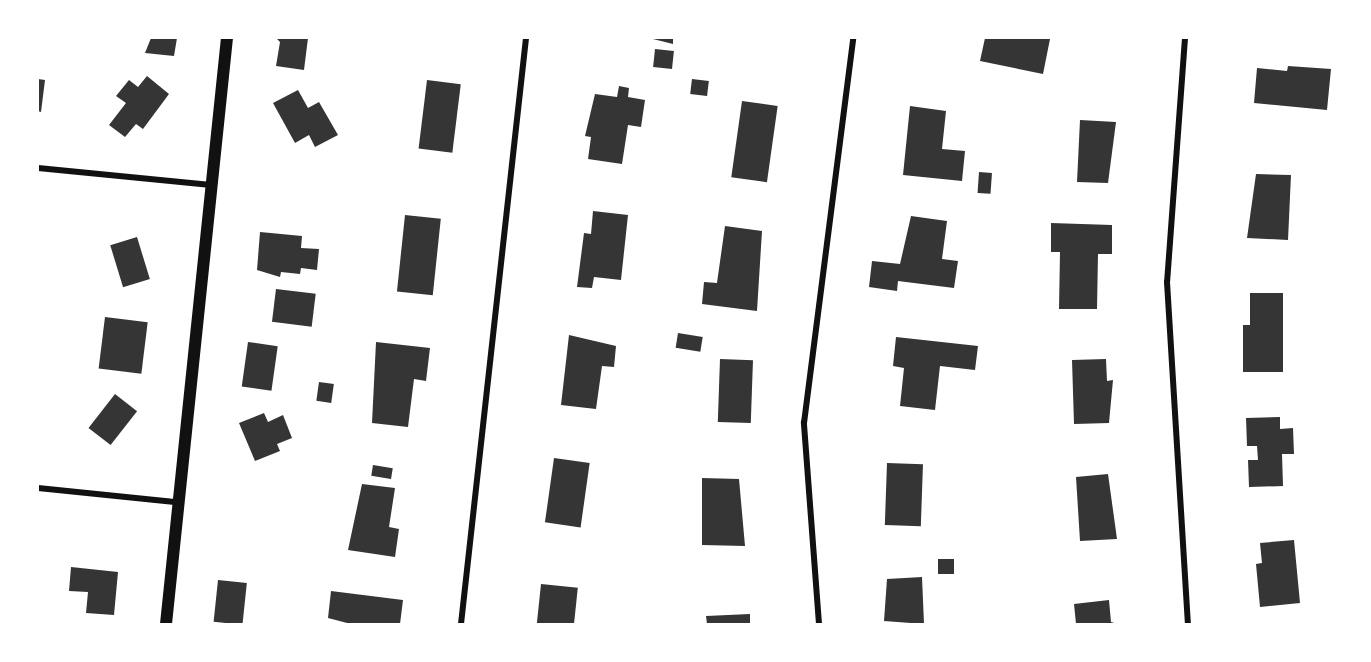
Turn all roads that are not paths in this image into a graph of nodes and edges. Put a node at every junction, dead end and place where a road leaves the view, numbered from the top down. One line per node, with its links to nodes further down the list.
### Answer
1 (227, 38): 6 (main road)
2 (526, 38): 10 (street)
3 (853, 38): 11 (street)
4 (1185, 38): 12 (street)
5 (38, 168): 6 (street)
6 (211, 185): 8 (main road)
7 (38, 488): 8 (street)
8 (177, 502): 9 (main road)
9 (166, 624)
10 (461, 624)
11 (819, 624)
12 (1188, 624)

